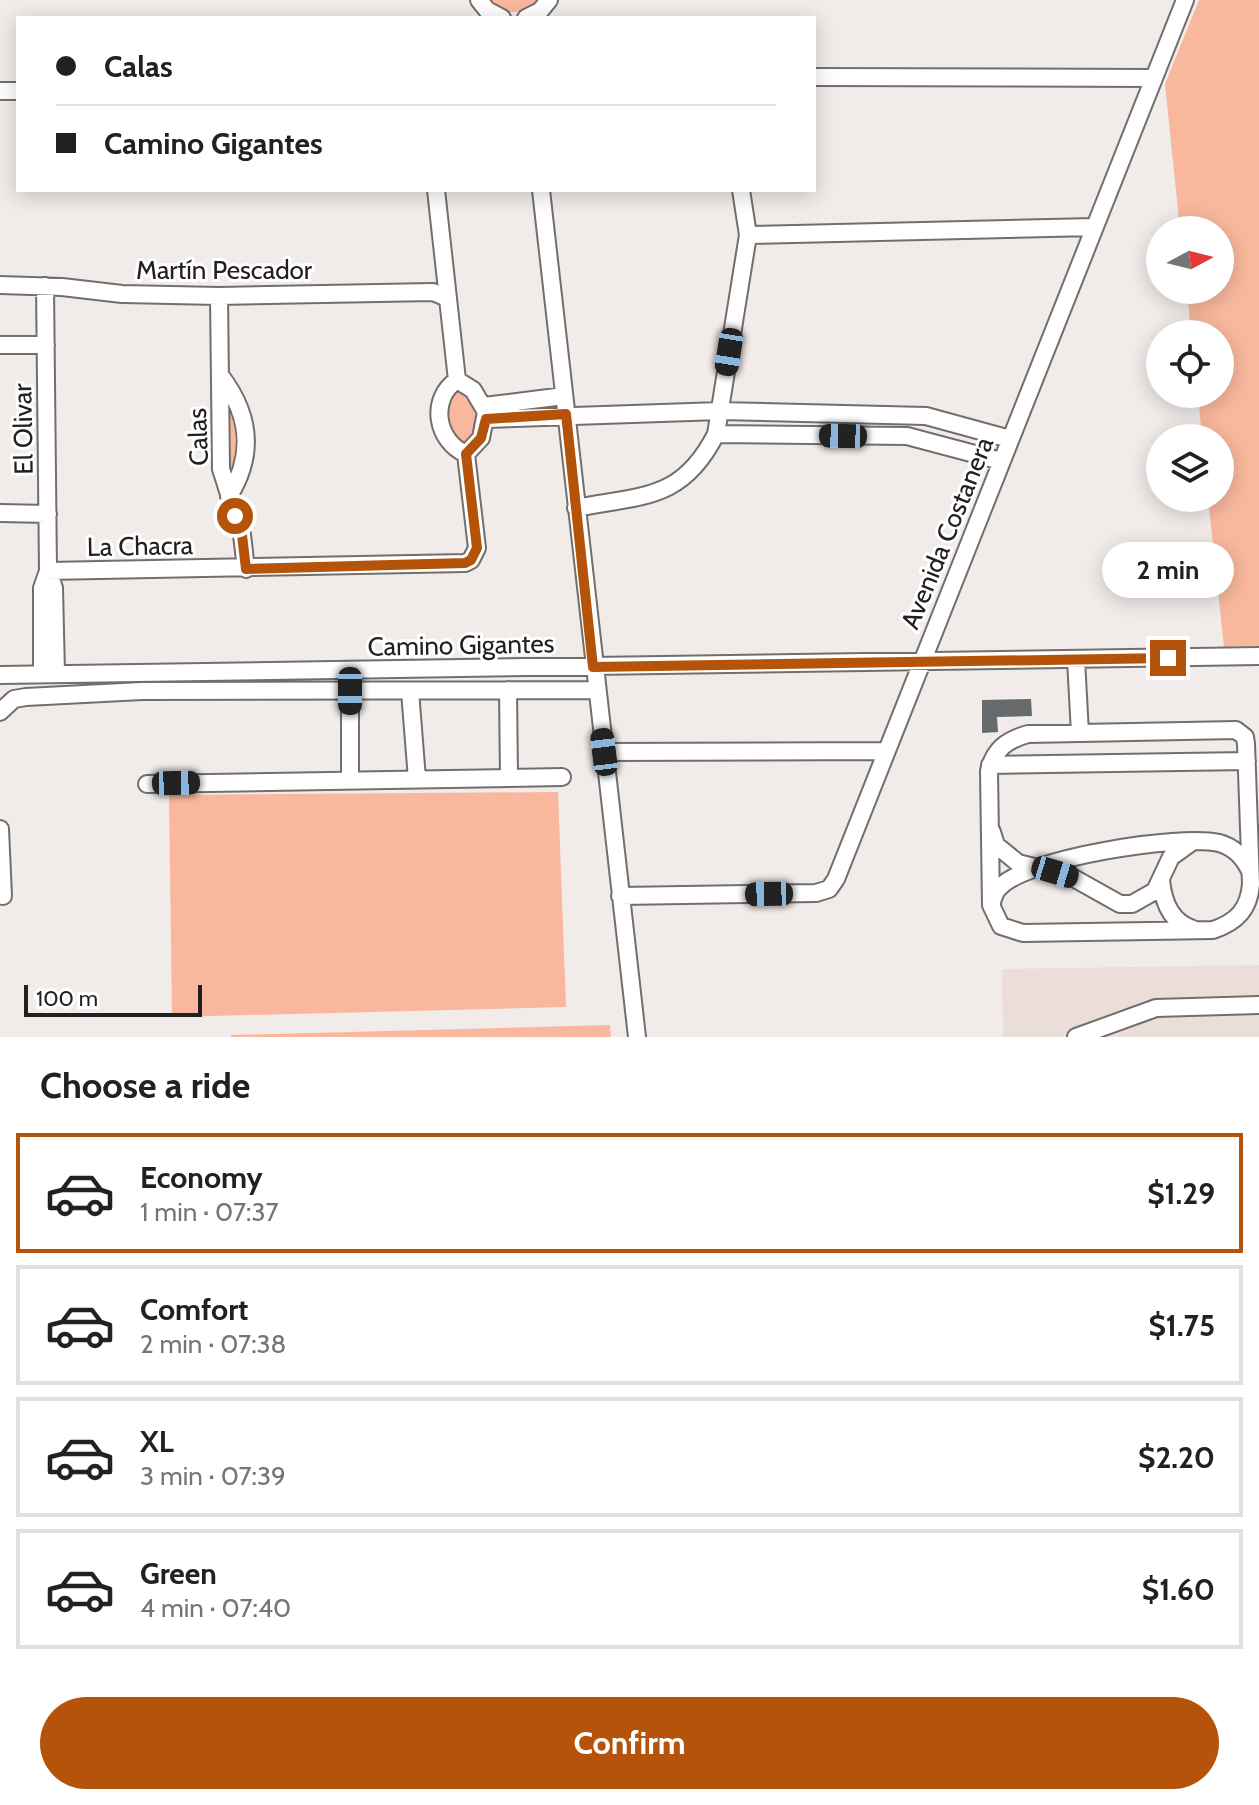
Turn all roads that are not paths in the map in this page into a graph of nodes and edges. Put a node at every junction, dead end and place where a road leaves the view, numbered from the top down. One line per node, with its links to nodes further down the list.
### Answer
1 (479, 0): 4 (street)
2 (549, 0): 5 (street)
3 (1185, 0): 7 (street, Avenida Costanera)
4 (498, 16)
5 (529, 16)
6 (816, 77): 7 (street)
7 (1153, 78): 11 (street, Avenida Costanera)
8 (436, 192): 16 (street)
9 (541, 192): 21 (street)
10 (741, 192): 12 (street)
11 (1094, 227): 12 (street); 26 (street, Avenida Costanera)
12 (748, 235): 22 (street)
13 (0, 285): 14 (street, Martín Pescador)
14 (45, 286): 15 (street, Martín Pescador); 18 (street, El Olivar)
15 (219, 296): 16 (street, Martín Pescador); 19 (street, Calas)
16 (447, 298): 20 (street)
17 (0, 345): 18 (street)
18 (46, 345): 32 (street, El Olivar)
19 (220, 375): 29 (street, Calas); 29 (street, Calas)
20 (457, 380): 23 (street); 27 (street)
21 (564, 396): 23 (street); 24 (street)
22 (720, 411): 24 (street); 25 (street); 26 (street)
23 (485, 413): 24 (street); 27 (street)
24 (566, 414): 30 (street)
25 (716, 434): 28 (street); 30 (street)
26 (1010, 439): 28 (street, Avenida Costanera)
27 (466, 454): 33 (street, La Chacra)
28 (1001, 461): 37 (street, Avenida Costanera)
29 (229, 496): 33 (street, Calas)
30 (576, 508): 38 (street)
31 (0, 513): 32 (street)
32 (48, 514): 34 (street, El Olivar)
33 (246, 569): 34 (street, La Chacra)
34 (48, 571): 39 (street, El Olivar)
35 (1259, 656): 36 (street, Camino Gigantes)
36 (1076, 660): 37 (street, Camino Gigantes); 46 (street)
37 (921, 662): 38 (street, Camino Gigantes); 47 (street, Avenida Costanera)
38 (593, 667): 39 (street, Camino Gigantes); 42 (street)
39 (49, 674): 40 (street, Camino Gigantes)
40 (1, 675): 45 (street)
41 (508, 690): 42 (street); 44 (street); 52 (street)
42 (596, 690): 48 (street)
43 (350, 691): 44 (street); 45 (street); 54 (street)
44 (410, 691): 53 (street)
45 (2, 709)
46 (1080, 733): 49 (street); 50 (street)
47 (886, 751): 48 (street); 63 (street, Avenida Costanera)
48 (604, 752): 63 (street)
49 (1247, 761): 50 (street); 60 (street)
50 (990, 765): 56 (street)
51 (562, 777): 52 (street)
52 (509, 778): 53 (street)
53 (417, 779): 54 (street)
54 (350, 780): 55 (street)
55 (147, 784)
56 (990, 826): 59 (street); 64 (street)
57 (0, 829): 62 (street)
58 (1192, 842): 59 (street); 60 (street); 61 (street)
59 (1040, 868): 61 (street); 64 (street)
60 (1250, 872): 65 (street)
61 (1161, 880): 65 (street)
62 (3, 896)
63 (620, 896): 67 (street)
64 (991, 905): 65 (street)
65 (1197, 930)
66 (1259, 1005): 68 (street)
67 (637, 1037)
68 (1076, 1037)

